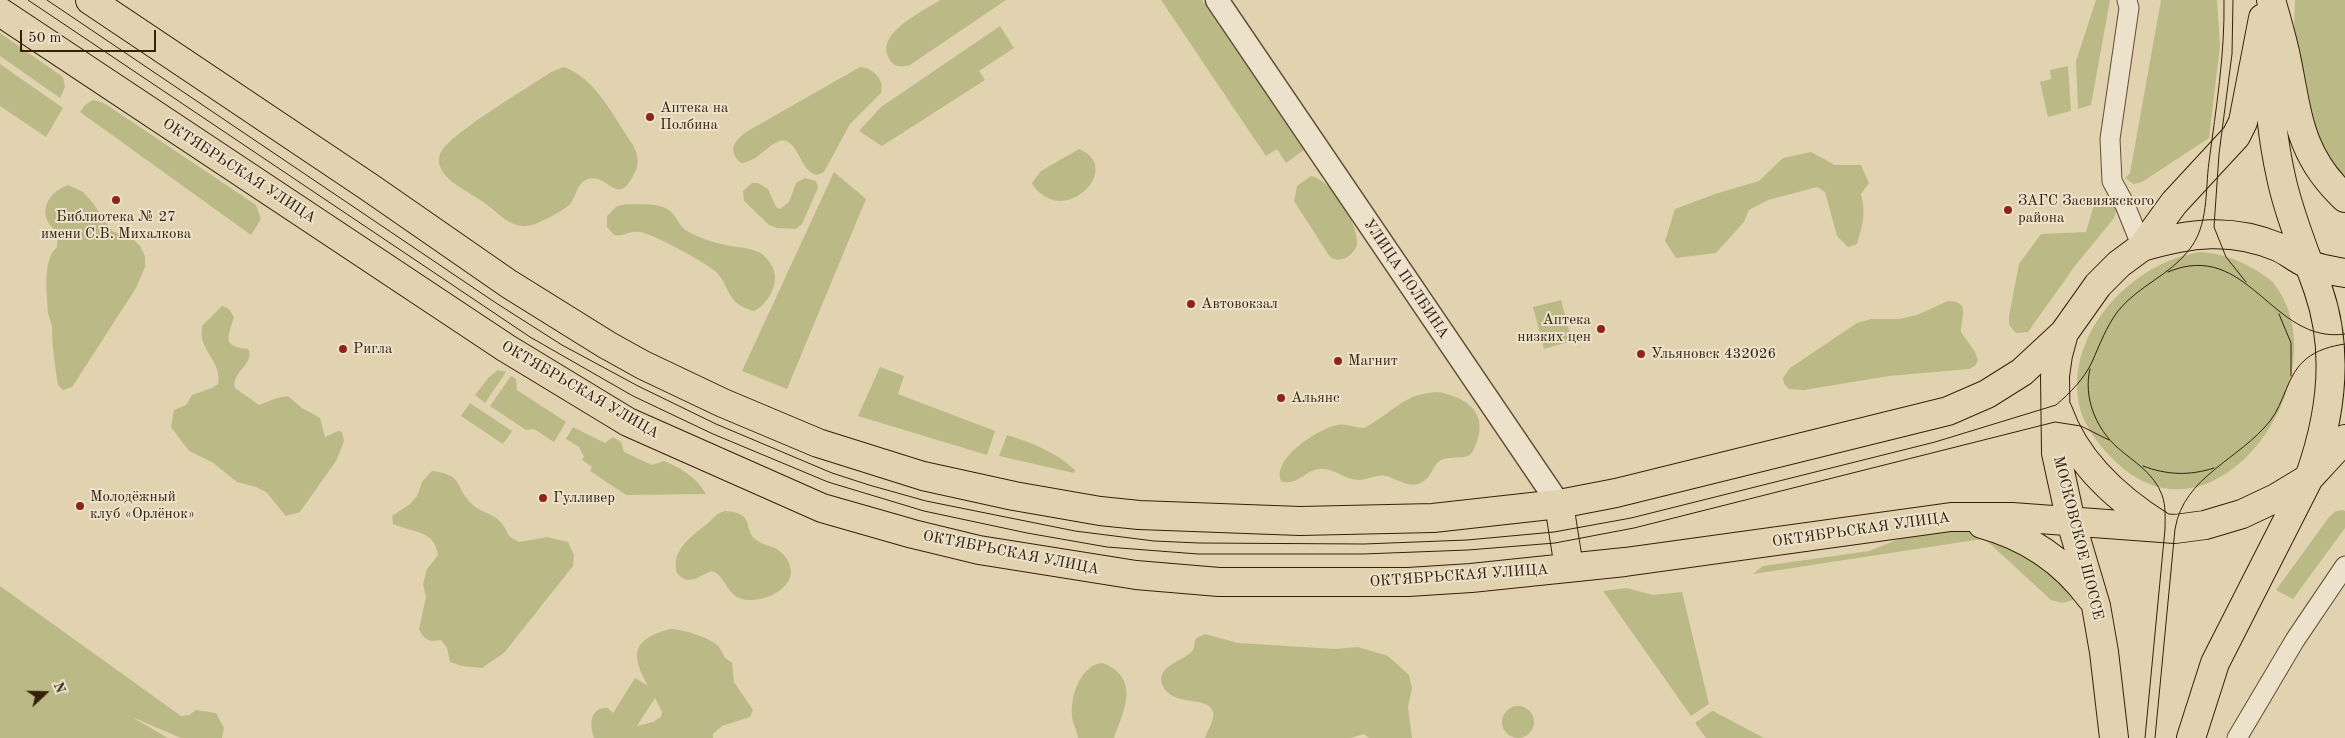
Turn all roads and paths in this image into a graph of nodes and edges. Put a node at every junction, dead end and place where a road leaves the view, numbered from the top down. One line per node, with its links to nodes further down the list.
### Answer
1 (90, 0): 14 (main road)
2 (1217, 0): 14 (street, УЛИЦА ПОЛБИНА)
3 (2127, 0): 7 (street)
4 (2266, 6): 6 (main road); 7 (main road, МОСКОВСКОЕ ШОССЕ); 8 (main road)
5 (0, 12): 19 (main road, ОКТЯБРЬСКАЯ УЛИЦА)
6 (2345, 198)
7 (2142, 247): 8 (main road); 10 (main road, МОСКОВСКОЕ ШОССЕ)
8 (2308, 264): 9 (main road); 13 (main road)
9 (2345, 273)
10 (2064, 332): 11 (main road, МОСКОВСКОЕ ШОССЕ); 14 (main road)
11 (2056, 405): 16 (main road, МОСКОВСКОЕ ШОССЕ); 17 (main road)
12 (2345, 439): 13 (main road)
13 (2309, 478): 17 (main road, ОКТЯБРЬСКАЯ УЛИЦА); 22 (main road)
14 (1559, 504): 19 (main road, УЛИЦА ПОЛБИНА)
15 (1951, 517): 16 (main road, ОКТЯБРЬСКАЯ УЛИЦА); 19 (main road, ОКТЯБРЬСКАЯ УЛИЦА); 20 (main road)
16 (2072, 522): 17 (main road, ОКТЯБРЬСКАЯ УЛИЦА); 20 (main road, МОСКОВСКОЕ ШОССЕ)
17 (2165, 529)
18 (2345, 566): 23 (street)
19 (1569, 568)
20 (2096, 606): 21 (main road, МОСКОВСКОЕ ШОССЕ)
21 (2114, 738)
22 (2191, 738)
23 (2237, 738)

